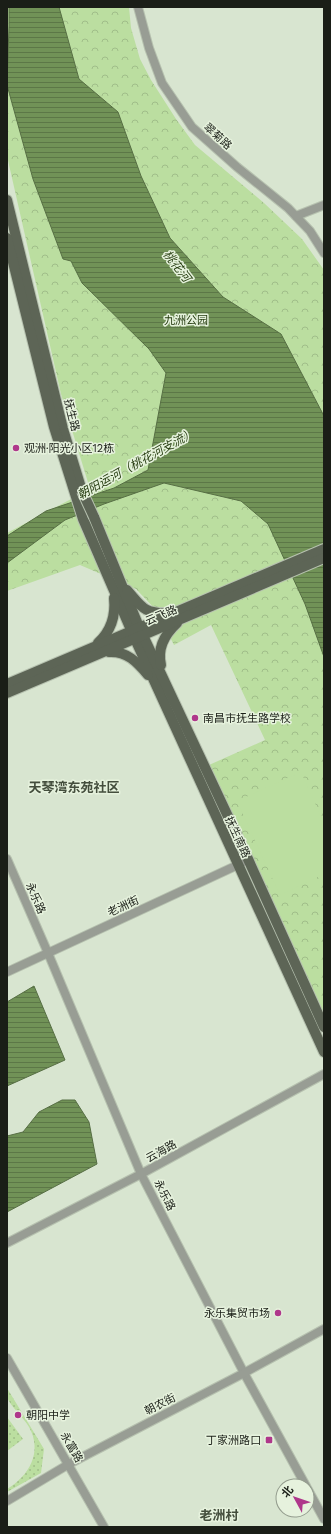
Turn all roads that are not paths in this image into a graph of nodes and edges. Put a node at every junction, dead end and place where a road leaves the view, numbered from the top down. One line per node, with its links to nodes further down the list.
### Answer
1 (138, 7): 4 (street, 翠菊路)
2 (7, 203): 7 (main road, 抚生路)
3 (324, 205): 4 (street)
4 (296, 216): 6 (street, 翠菊路)
5 (7, 238): 7 (main road, 抚生路)
6 (324, 254)
7 (78, 491): 11 (main road, 抚生路, bridge); 11 (main road, 抚生路)
8 (324, 549): 10 (main road, 云飞路)
9 (324, 558): 10 (main road, 云飞路)
10 (281, 572): 12 (main road, 云飞路)
11 (117, 586): 12 (main road); 13 (main road, 抚生路); 14 (main road)
12 (177, 616): 13 (main road, 云飞路); 16 (main road)
13 (137, 633): 14 (main road, 云飞路); 15 (main road, 云飞路); 16 (main road, 抚生南路)
14 (94, 647): 17 (main road, 云飞路)
15 (103, 653): 16 (main road); 18 (main road, 云飞路)
16 (160, 682): 20 (main road, 抚生南路); 21 (main road, 抚生南路)
17 (7, 684)
18 (7, 693)
19 (7, 859): 22 (street, 永乐路)
20 (248, 859): 21 (street, 老洲街); 24 (main road, 抚生南路)
21 (238, 865): 22 (street, 老洲街); 25 (main road, 抚生南路)
22 (48, 953): 23 (street, 老洲街); 27 (street, 永乐路)
23 (7, 972)
24 (324, 1027)
25 (324, 1052)
26 (324, 1074): 27 (street, 云海路)
27 (142, 1174): 28 (street, 云海路); 31 (street, 永乐路)
28 (7, 1244)
29 (324, 1329): 31 (street, 朝农街)
30 (7, 1358): 32 (street, 永富路)
31 (244, 1373): 32 (street, 朝农街); 33 (street, 永乐路)
32 (69, 1464): 34 (street, 朝农街); 37 (street, 永富路)
33 (301, 1478)
34 (7, 1501)
35 (315, 1503): 36 (street, 永乐路)
36 (324, 1519)
37 (104, 1527)

